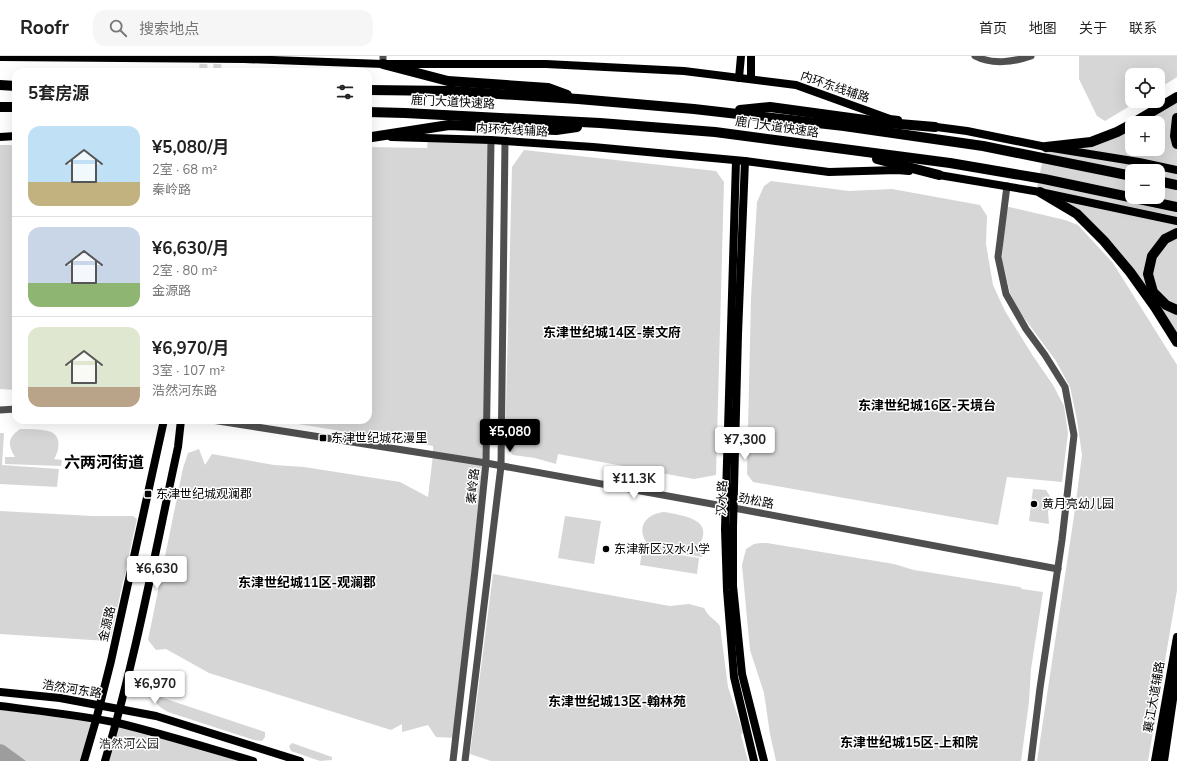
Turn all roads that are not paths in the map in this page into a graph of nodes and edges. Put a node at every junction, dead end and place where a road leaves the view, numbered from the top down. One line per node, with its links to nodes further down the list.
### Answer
1 (742, 56): 9 (main road)
2 (751, 56): 10 (main road)
3 (975, 56): 4 (street)
4 (1031, 56)
5 (0, 57): 6 (main road, 内环东线辅路)
6 (182, 57): 7 (main road, 内环东线辅路)
7 (242, 58): 8 (main road, 内环东线辅路)
8 (383, 60): 9 (main road, 内环东线辅路); 15 (highway)
9 (739, 78): 10 (main road, 内环东线辅路)
10 (751, 79): 23 (main road, 内环东线辅路)
11 (0, 86): 12 (highway)
12 (12, 86)
13 (372, 90): 15 (highway, 鹿门大道快速路)
14 (1177, 97): 20 (highway)
15 (578, 99): 19 (highway, 鹿门大道快速路)
16 (0, 107): 17 (highway)
17 (12, 107)
18 (372, 112): 22 (highway, 鹿门大道快速路)
19 (721, 112): 23 (highway); 37 (highway, 鹿门大道快速路)
20 (1145, 116)
21 (1177, 118): 32 (highway)
22 (600, 123): 27 (highway); 31 (highway, 鹿门大道快速路)
23 (934, 127): 33 (main road, 内环东线辅路)
24 (1125, 128): 33 (highway)
25 (12, 136): 26 (main road)
26 (0, 137)
27 (372, 137)
28 (372, 137): 29 (main road, 内环东线辅路)
29 (491, 140): 30 (main road, 内环东线辅路); 52 (street, 秦岭路)
30 (505, 141): 34 (main road, 内环东线辅路); 53 (street, 秦岭路)
31 (785, 141): 36 (highway); 42 (highway, 鹿门大道快速路)
32 (1177, 144)
33 (1046, 146): 35 (main road, 内环东线辅路)
34 (740, 161): 36 (main road, 内环东线辅路); 54 (main road, 汉水路)
35 (1177, 170)
36 (939, 175): 40 (main road, 内环东线辅路)
37 (1125, 175)
38 (1165, 182): 39 (highway)
39 (1177, 185)
40 (1007, 186): 41 (main road, 内环东线辅路); 55 (street)
41 (1040, 192): 43 (main road, 内环东线辅路); 46 (highway)
42 (1177, 207)
43 (1177, 221)
44 (1177, 233): 45 (highway)
45 (1177, 310)
46 (1177, 342)
47 (12, 409): 48 (street)
48 (0, 410)
49 (163, 424): 61 (main road, 金源路)
50 (181, 424): 62 (main road)
51 (237, 424): 52 (street, 劲松路)
52 (486, 463): 53 (street, 劲松路); 69 (street, 秦岭路)
53 (500, 466): 54 (street, 劲松路); 70 (street, 秦岭路)
54 (730, 507): 55 (street, 劲松路); 71 (main road, 汉水路); 72 (main road, 汉水路)
55 (1058, 569): 73 (street)
56 (1177, 637): 74 (main road, 襄江大道辅路)
57 (1177, 664): 75 (highway)
58 (0, 692): 61 (main road, 浩然河东路)
59 (1177, 703): 76 (highway)
60 (0, 706): 63 (main road)
61 (100, 706): 62 (main road, 浩然河东路); 63 (main road, 金源路)
62 (120, 709): 64 (main road); 68 (main road, 浩然河东路)
63 (96, 720): 64 (main road); 66 (main road, 金源路)
64 (116, 723): 65 (main road); 67 (main road)
65 (106, 758)
66 (84, 761)
67 (253, 761)
68 (300, 761)
69 (452, 761)
70 (465, 761)
71 (754, 761)
72 (764, 761)
73 (1032, 761)
74 (1155, 761)
75 (1163, 761)
76 (1169, 761)

